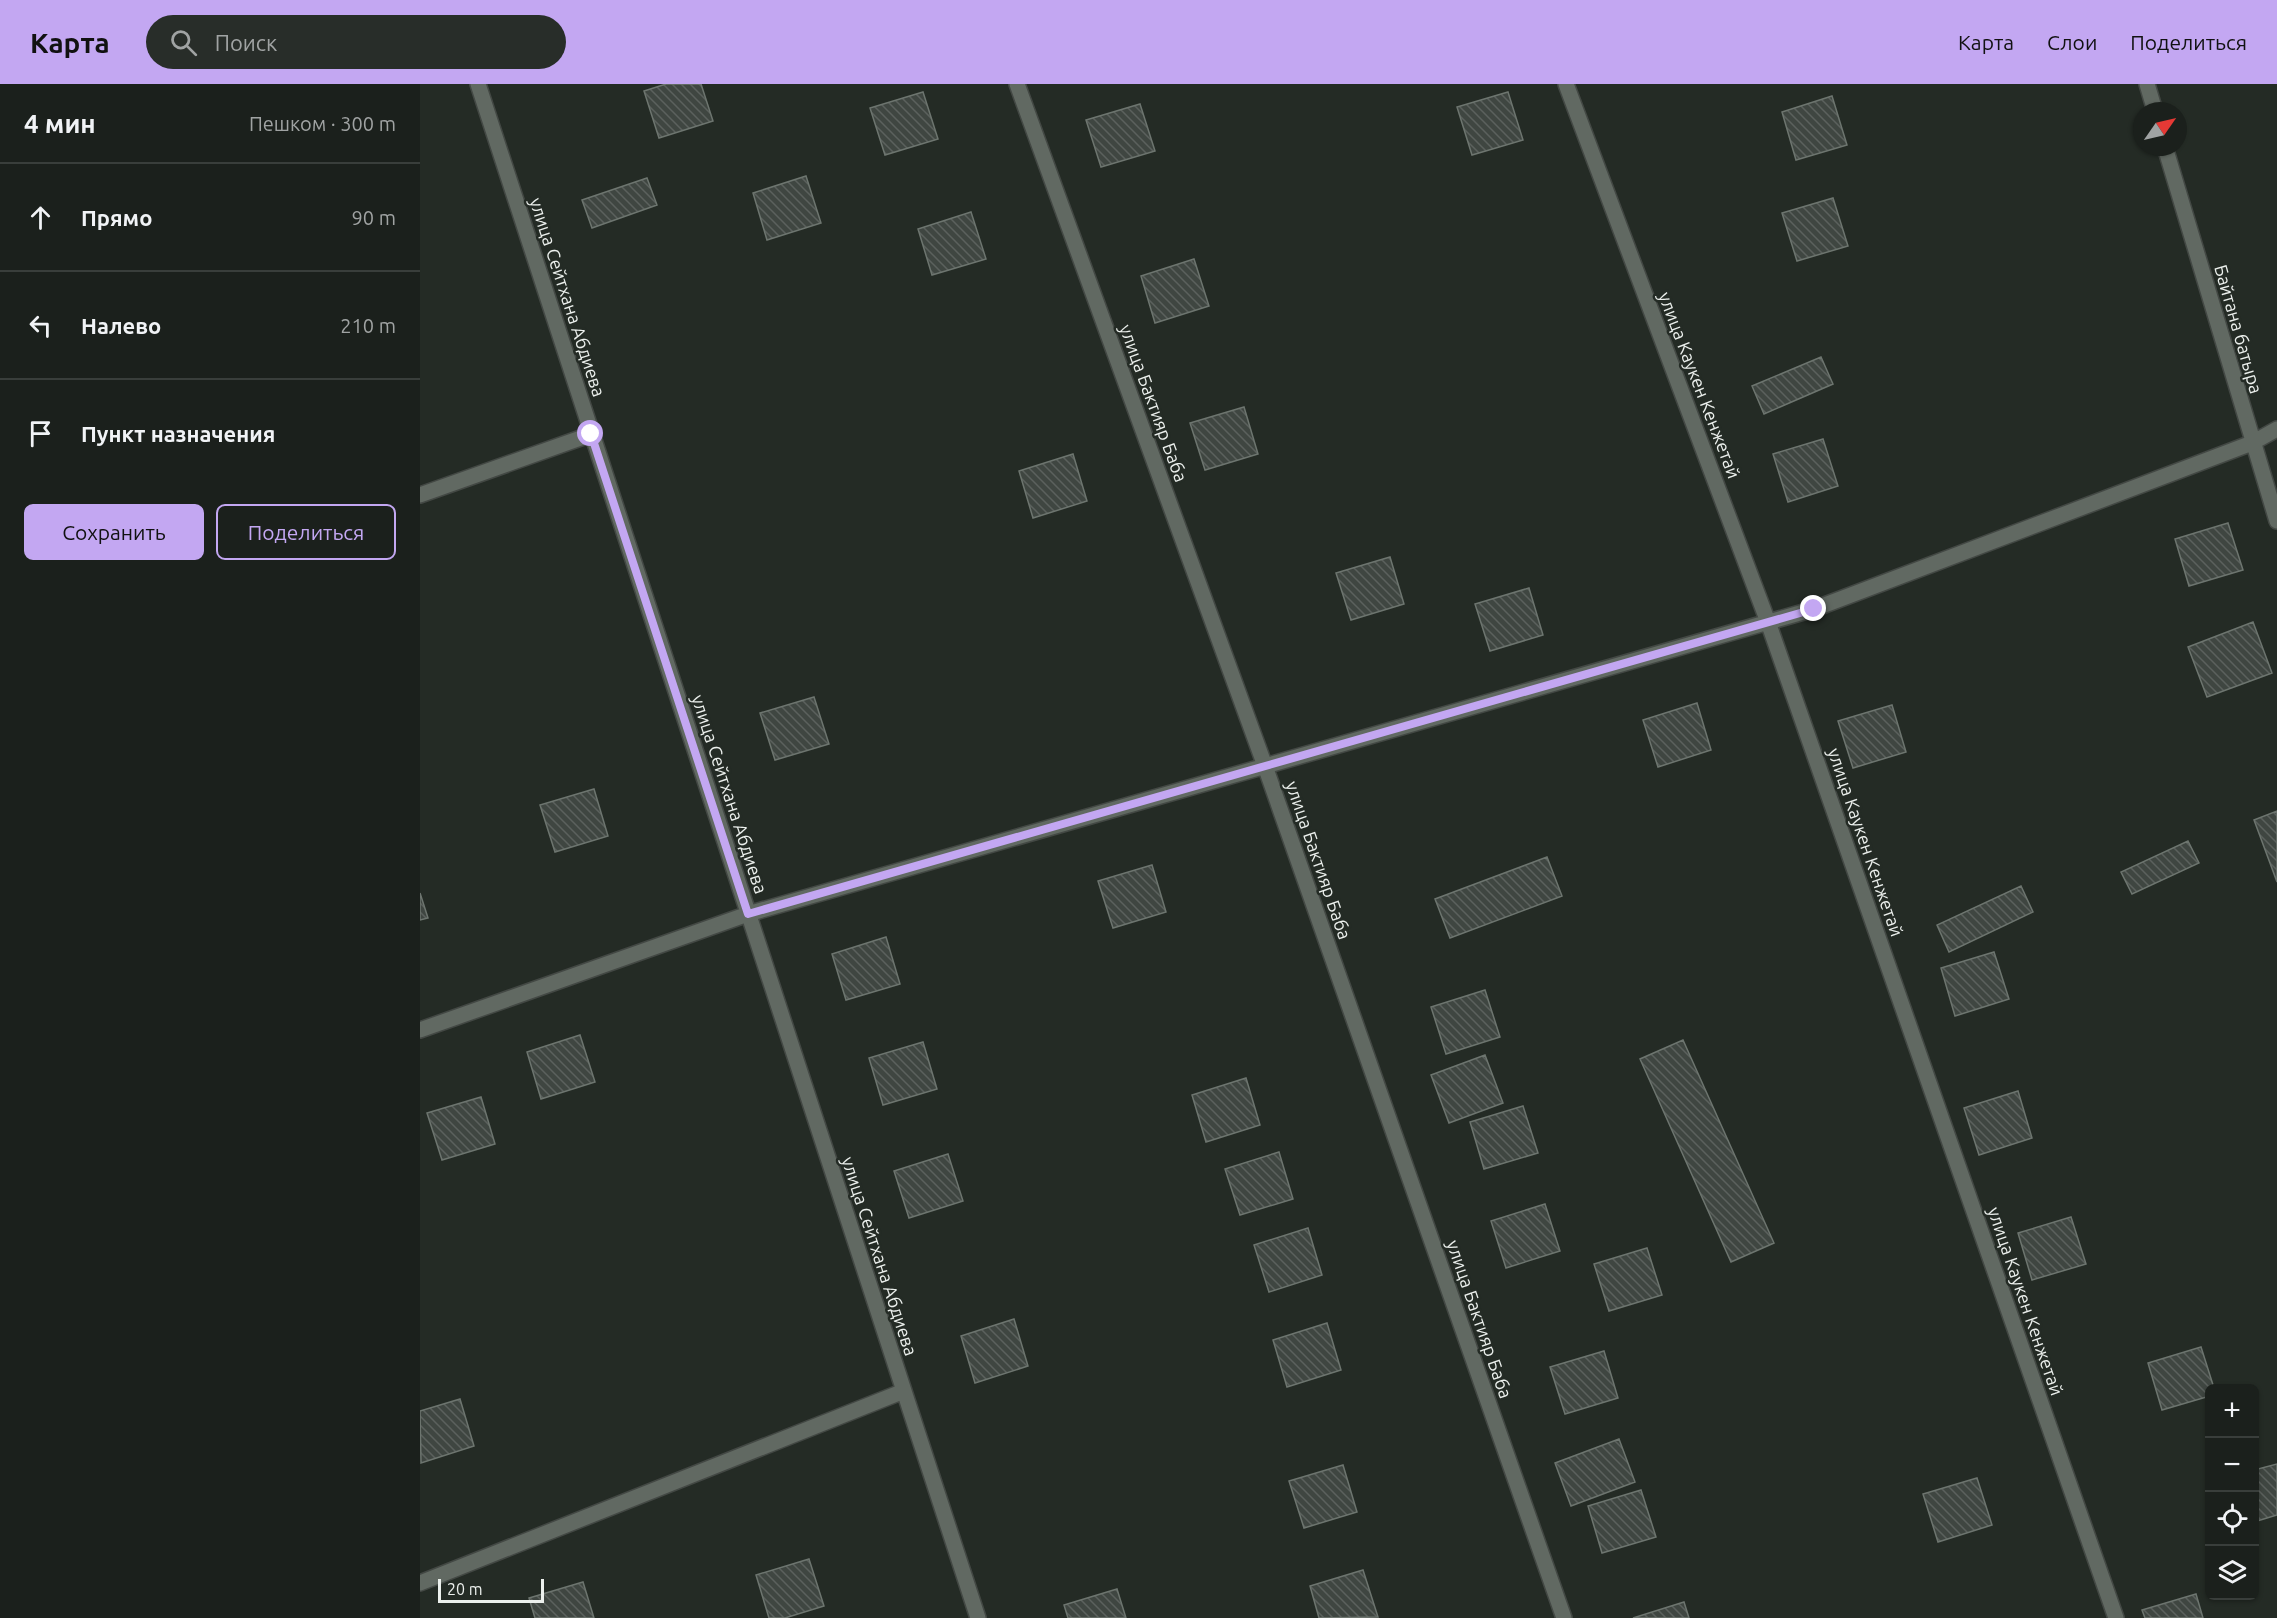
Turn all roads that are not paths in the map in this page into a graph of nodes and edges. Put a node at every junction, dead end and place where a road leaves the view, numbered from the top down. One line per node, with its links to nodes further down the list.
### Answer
1 (478, 84): 8 (street, улица Сейтхана Абдиева)
2 (1017, 84): 13 (street, улица Бактияр Баба)
3 (1566, 84): 12 (street, улица Каукен Кенжетай)
4 (2147, 84): 5 (street)
5 (2152, 102)
6 (2168, 156): 9 (street, Байтана батыра)
7 (2277, 429): 9 (street)
8 (591, 434): 10 (street); 14 (street, улица Сейтхана Абдиева)
9 (2252, 442): 11 (street, Байтана батыра); 12 (street)
10 (420, 495)
11 (2277, 522)
12 (1768, 622): 13 (street); 20 (street, улица Каукен Кенжетай)
13 (1265, 766): 14 (street); 19 (street, улица Бактияр Баба)
14 (748, 914): 15 (street); 16 (street, улица Сейтхана Абдиева)
15 (420, 1030)
16 (904, 1391): 17 (street); 18 (street, улица Сейтхана Абдиева)
17 (420, 1583)
18 (978, 1618)
19 (1564, 1618)
20 (2116, 1618)

